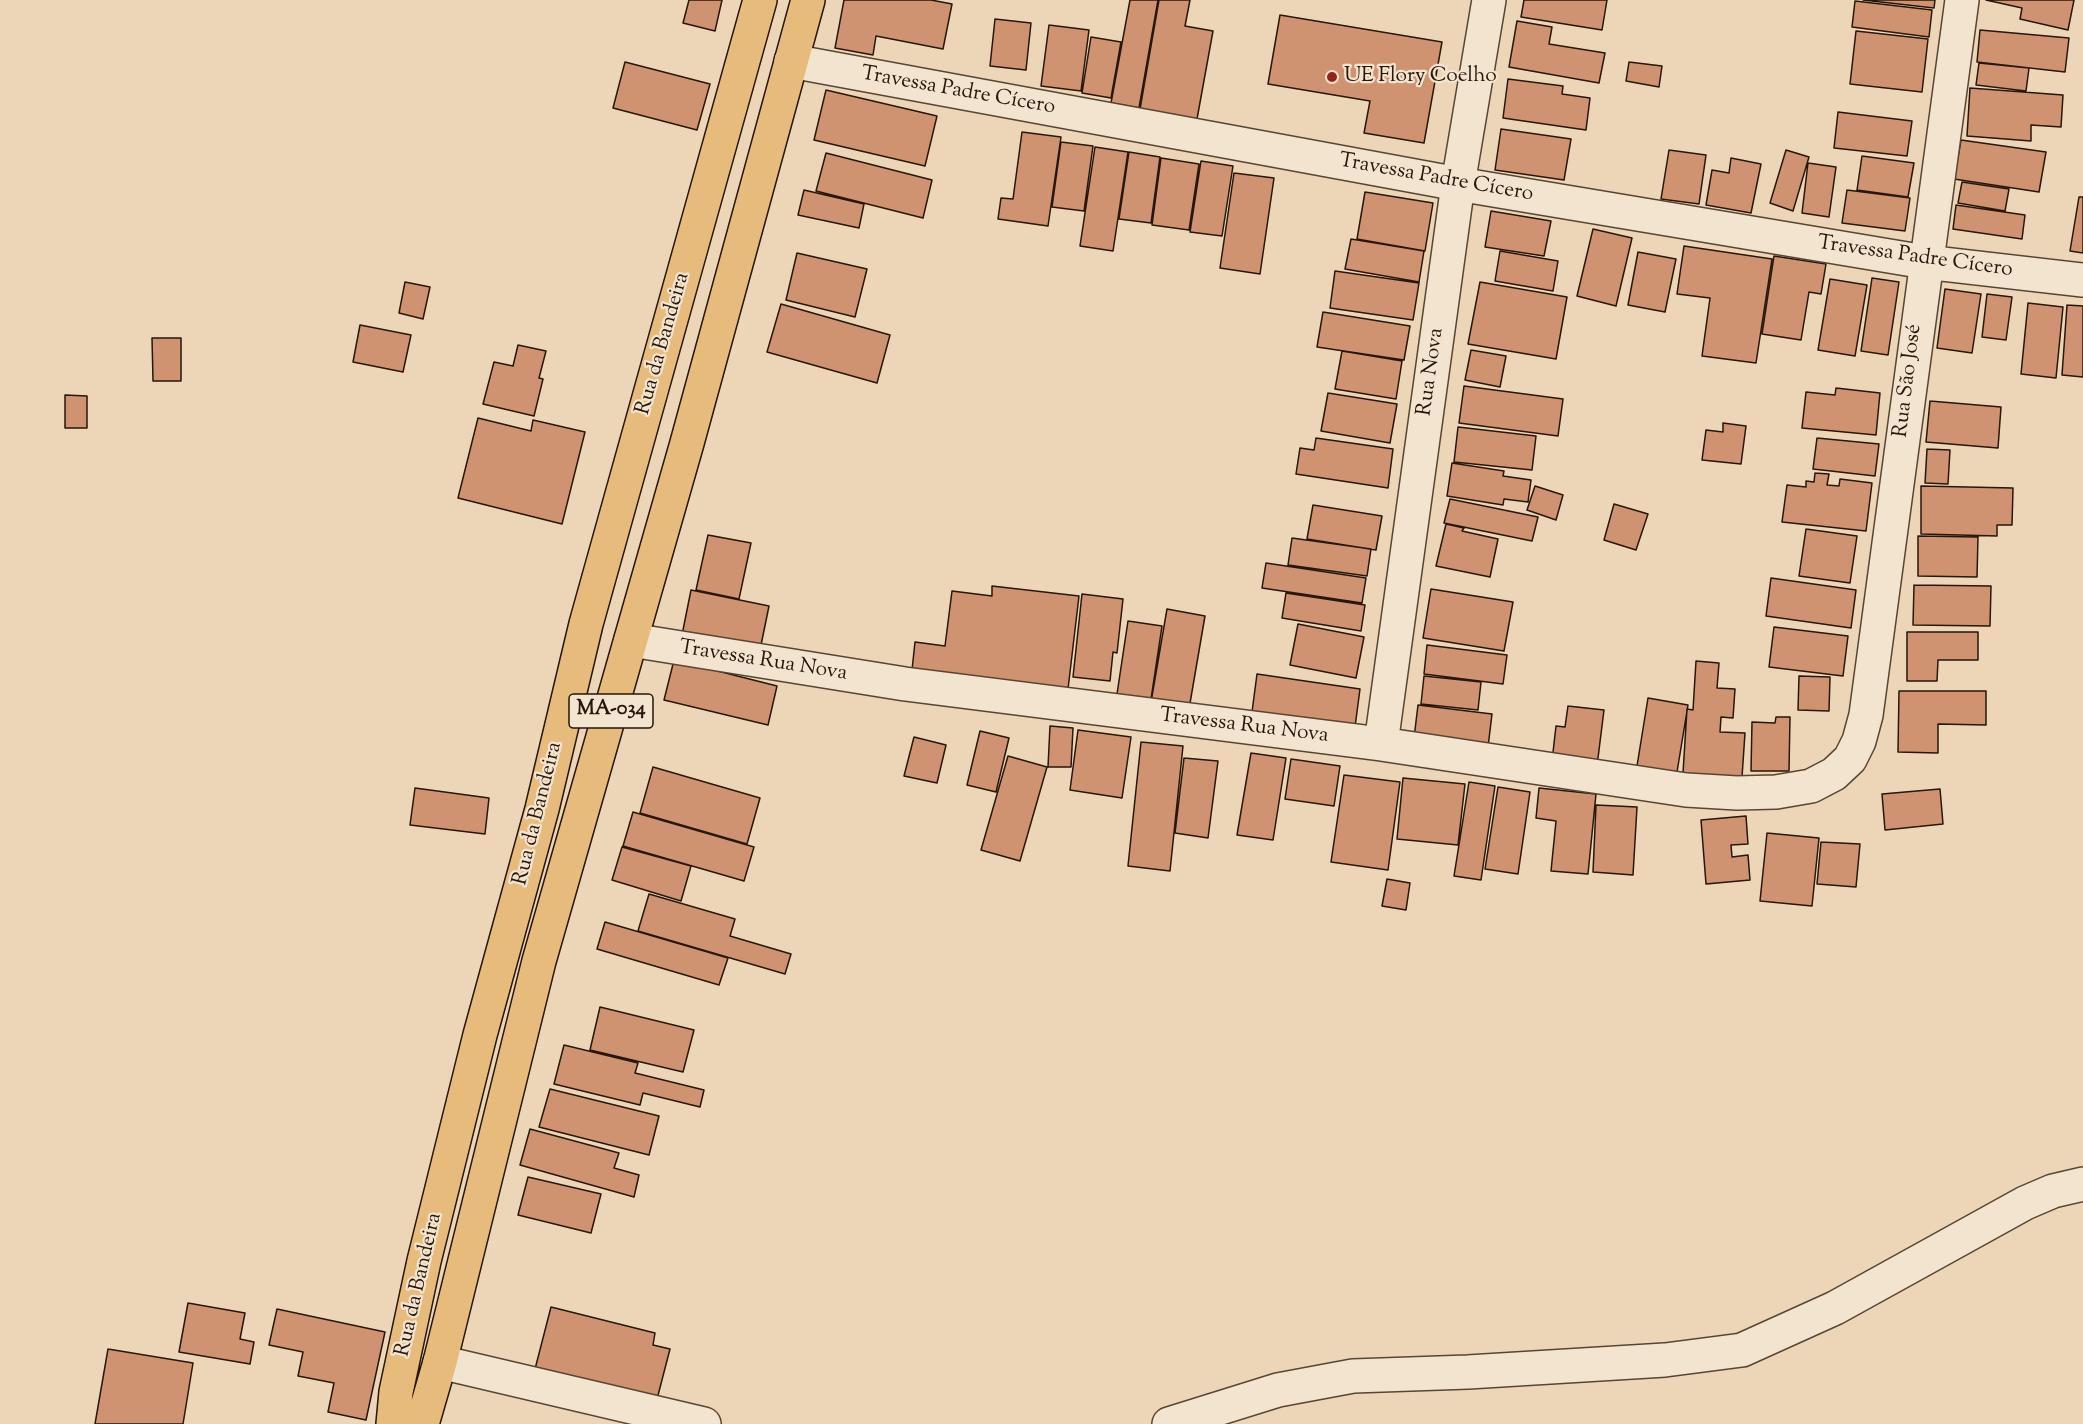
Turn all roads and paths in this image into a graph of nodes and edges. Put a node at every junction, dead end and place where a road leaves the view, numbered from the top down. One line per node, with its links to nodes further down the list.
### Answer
1 (760, 0): 9 (main road, Rua da Bandeira / MA-034)
2 (808, 0): 5 (main road, MA-034)
3 (1489, 0): 6 (street, Rua Nova)
4 (1962, 0): 7 (street, Rua São José)
5 (791, 61): 6 (street, Travessa Padre Cícero); 10 (main road, MA-034)
6 (1458, 184): 7 (street, Travessa Padre Cícero); 12 (street, Rua Nova)
7 (1925, 262): 8 (street, Travessa Padre Cícero); 13 (street, Rua São José)
8 (2083, 280)
9 (640, 430): 10 (main road); 16 (main road, Rua da Bandeira / MA-034)
10 (687, 443): 11 (main road, MA-034)
11 (631, 639): 12 (street, Travessa Rua Nova); 15 (main road, MA-034)
12 (1381, 744): 13 (street, Travessa Rua Nova)
13 (1850, 759)
14 (2083, 1184): 19 (street)
15 (440, 1362): 17 (main road, MA-034); 18 (street)
16 (393, 1424)
17 (422, 1424)
18 (704, 1424)
19 (1169, 1424)

